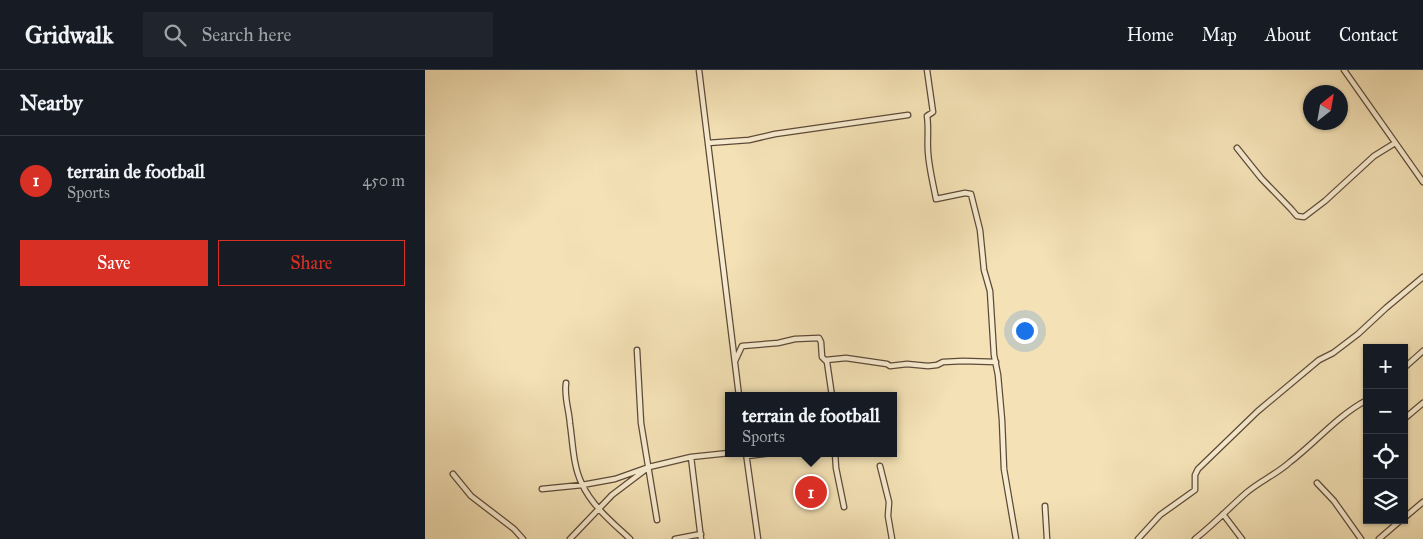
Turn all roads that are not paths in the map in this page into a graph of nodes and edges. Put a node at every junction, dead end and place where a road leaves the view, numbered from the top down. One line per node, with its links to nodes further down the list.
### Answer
1 (699, 70): 5 (street)
2 (927, 70): 16 (street)
3 (1344, 70): 6 (street)
4 (908, 115): 5 (street)
5 (708, 143): 11 (street)
6 (1395, 143): 7 (street); 8 (street)
7 (1237, 148)
8 (1423, 182)
9 (1423, 277): 51 (street)
10 (743, 346): 11 (street); 14 (street); 15 (street)
11 (733, 347): 15 (street)
12 (637, 350): 28 (street)
13 (1423, 351): 17 (street)
14 (826, 360): 16 (street); 20 (street)
15 (735, 362): 19 (street)
16 (996, 362): 49 (street)
17 (1408, 364)
18 (566, 383): 32 (street)
19 (739, 392)
20 (831, 392)
21 (1423, 402): 23 (street)
22 (1363, 403): 38 (street)
23 (1408, 415)
24 (725, 453): 25 (street)
25 (691, 457): 28 (street); 42 (street)
26 (746, 457): 47 (street)
27 (835, 457): 36 (street)
28 (649, 466): 32 (street); 37 (street); 40 (street)
29 (880, 466): 48 (street)
30 (453, 474): 43 (street)
31 (1317, 483): 54 (street)
32 (582, 485): 33 (street); 37 (street)
33 (542, 489)
34 (1423, 502): 39 (street)
35 (1045, 506): 50 (street)
36 (844, 507)
37 (599, 508): 44 (street); 45 (street)
38 (1223, 514): 52 (street); 53 (street)
39 (1408, 515)
40 (657, 520)
41 (1396, 524): 55 (street)
42 (701, 536): 46 (street)
43 (523, 539)
44 (571, 539)
45 (630, 539)
46 (675, 539)
47 (758, 539)
48 (892, 539)
49 (1016, 539)
50 (1047, 539)
51 (1138, 539)
52 (1195, 539)
53 (1241, 539)
54 (1361, 539)
55 (1379, 539)

